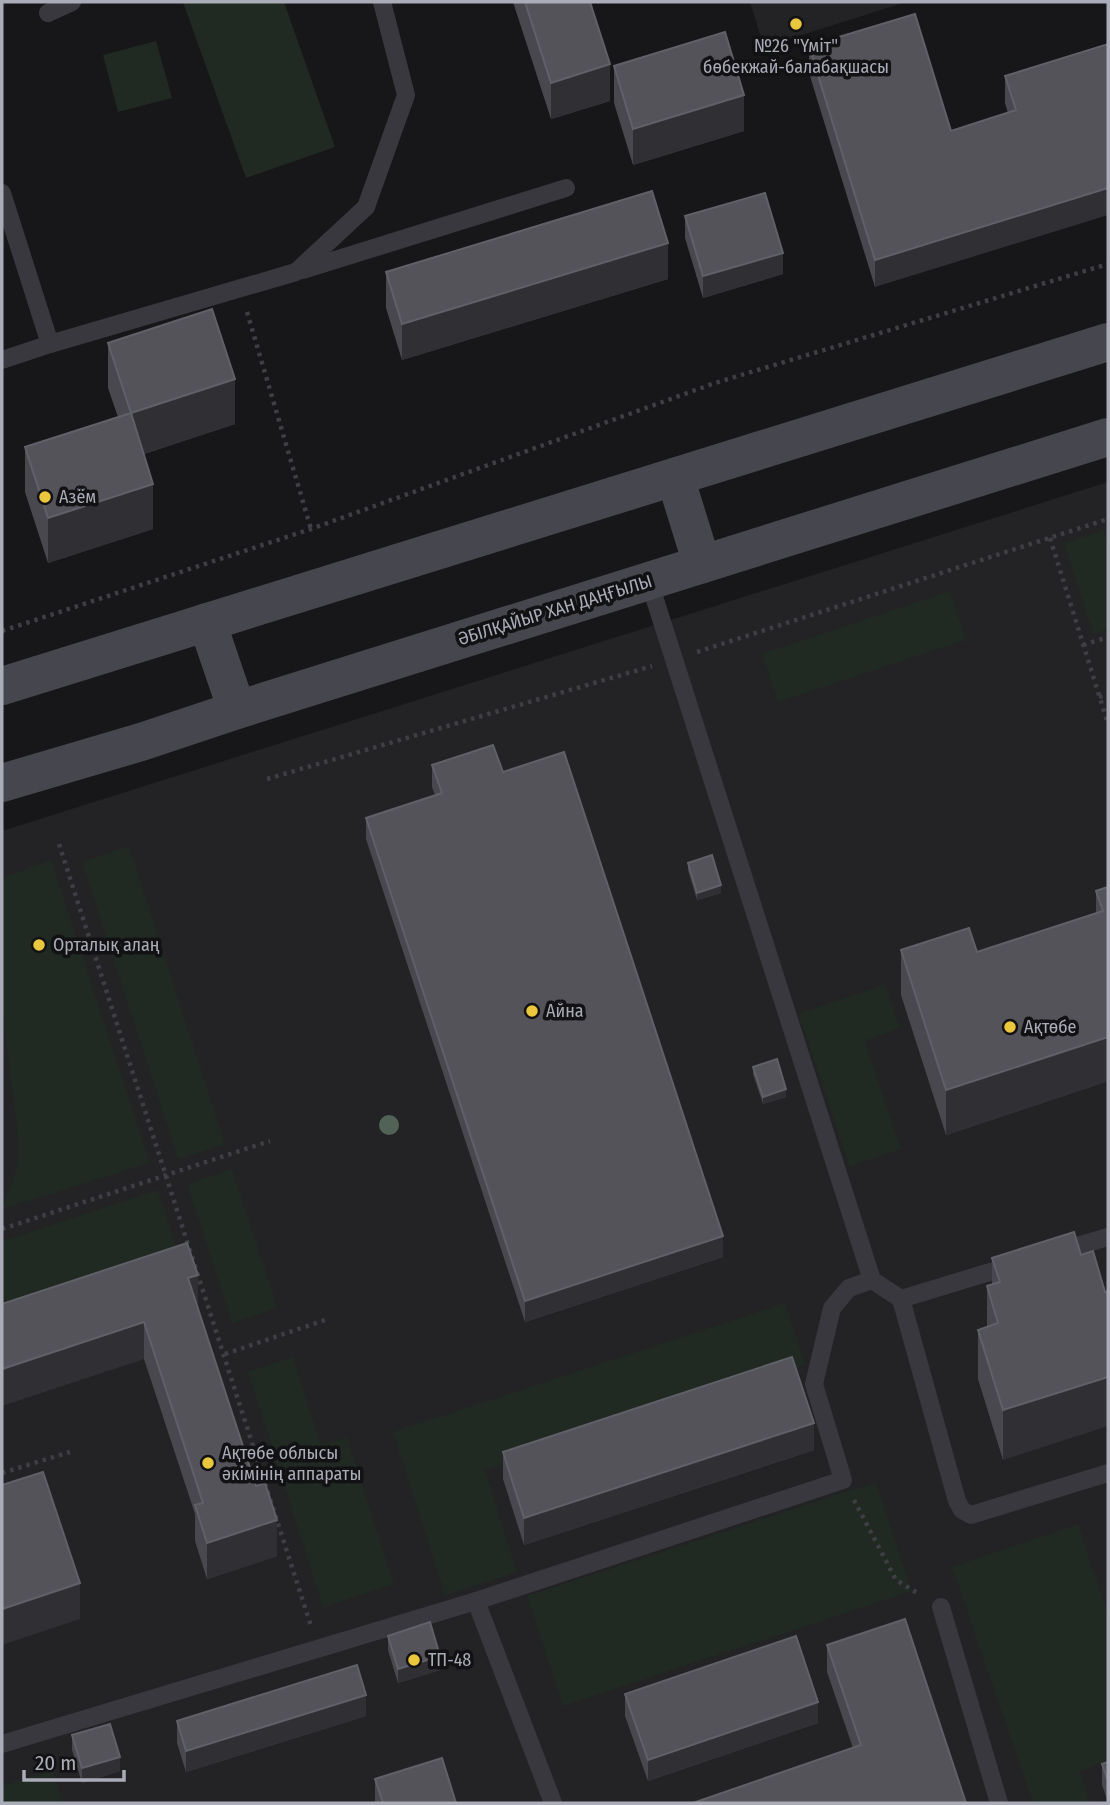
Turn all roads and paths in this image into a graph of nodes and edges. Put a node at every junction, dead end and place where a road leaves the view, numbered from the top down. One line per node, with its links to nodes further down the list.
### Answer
1 (72, 2): 3 (lane)
2 (382, 2): 7 (lane)
3 (48, 13)
4 (566, 188): 7 (lane)
5 (2, 193): 10 (lane)
6 (1108, 264): 14 (path)
7 (296, 272): 8 (lane)
8 (240, 289): 10 (lane); 14 (path)
9 (1108, 342): 13 (main road)
10 (50, 344): 11 (lane)
11 (2, 360)
12 (1108, 437): 16 (main road, ӘБІЛҚАЙЫР ХАН ДАҢҒЫЛЫ)
13 (675, 477): 16 (main road); 18 (main road)
14 (311, 530): 19 (path)
15 (1050, 538): 21 (path)
16 (702, 564): 17 (main road, ӘБІЛҚАЙЫР ХАН ДАҢҒЫЛЫ)
17 (649, 581): 25 (main road, ӘБІЛҚАЙЫР ХАН ДАҢҒЫЛЫ); 33 (lane)
18 (207, 622): 22 (main road); 25 (main road)
19 (2, 631)
20 (1108, 637): 21 (path)
21 (1083, 645): 24 (path)
22 (2, 686)
23 (1108, 694): 24 (path)
24 (1099, 697): 26 (path)
25 (237, 710): 27 (main road, ӘБІЛҚАЙЫР ХАН ДАҢҒЫЛЫ)
26 (1108, 724)
27 (2, 783)
28 (59, 844): 30 (path)
29 (270, 1141): 30 (path)
30 (167, 1176): 31 (path); 36 (path)
31 (2, 1229)
32 (1108, 1237): 34 (lane)
33 (872, 1280): 34 (lane); 40 (lane)
34 (901, 1299): 39 (lane)
35 (328, 1319): 36 (path)
36 (225, 1354): 43 (path)
37 (70, 1452): 38 (path)
38 (2, 1473)
39 (1108, 1473)
40 (844, 1480): 41 (lane); 42 (path)
41 (477, 1601): 43 (lane); 45 (lane)
42 (941, 1607): 46 (lane)
43 (318, 1650): 44 (lane)
44 (2, 1744)
45 (553, 1803)
46 (999, 1803)

